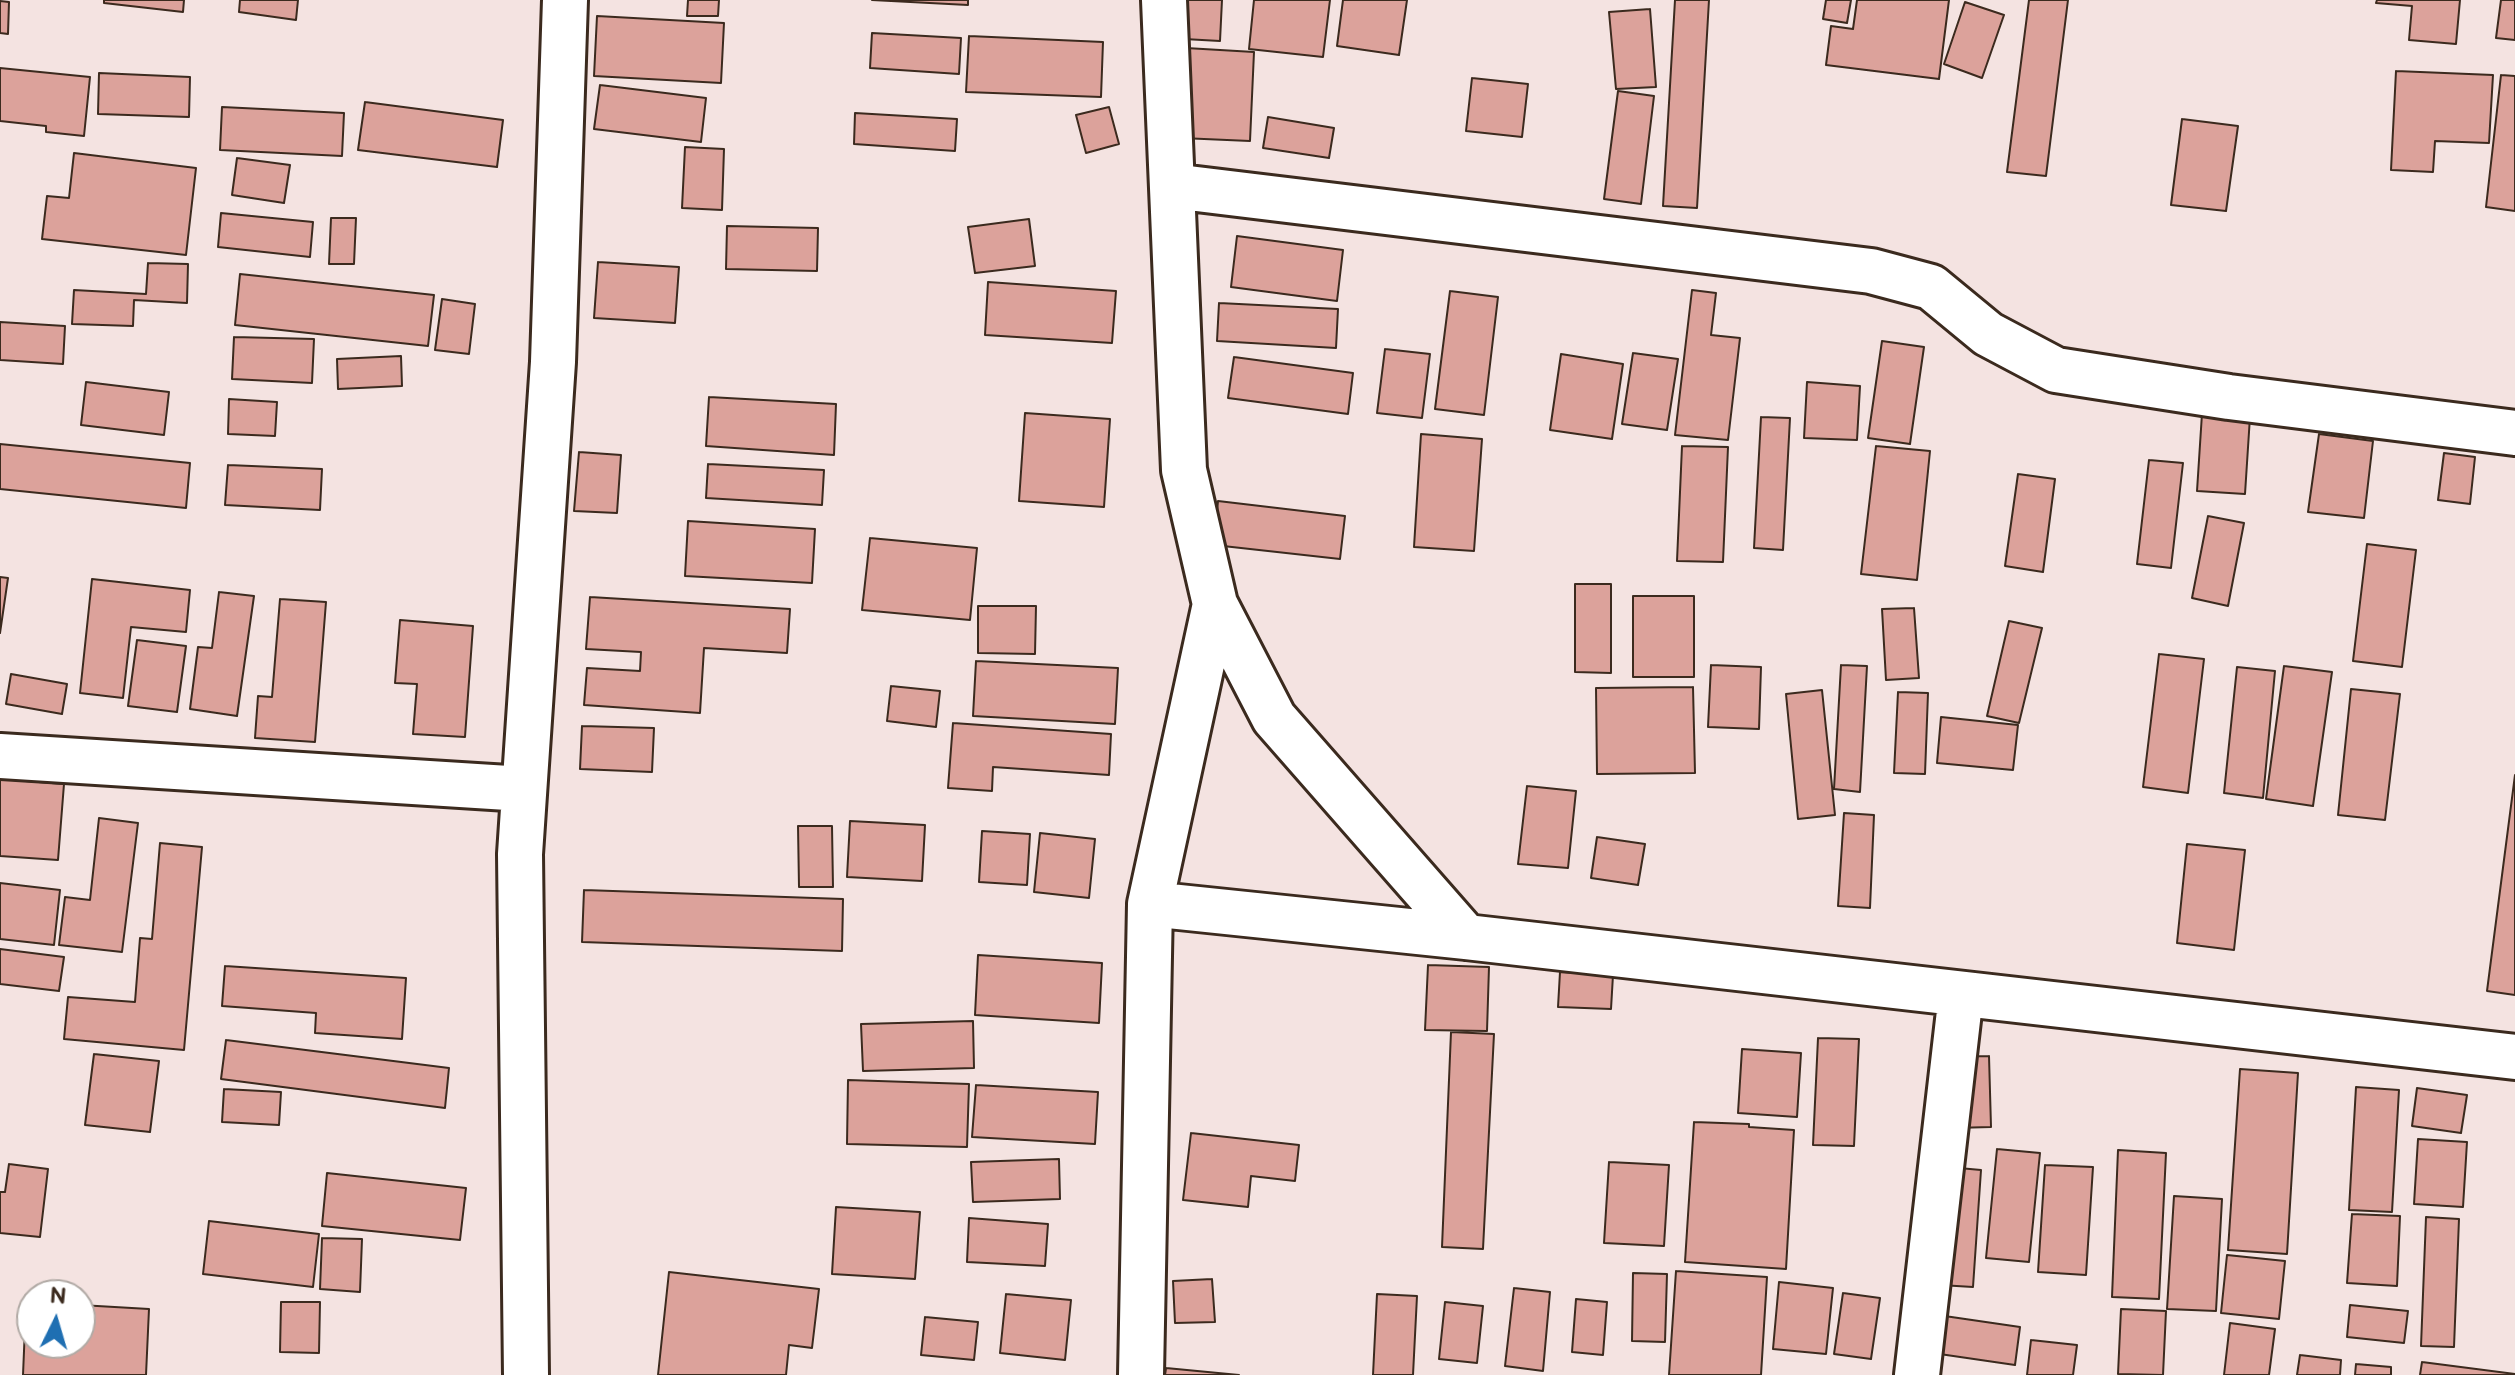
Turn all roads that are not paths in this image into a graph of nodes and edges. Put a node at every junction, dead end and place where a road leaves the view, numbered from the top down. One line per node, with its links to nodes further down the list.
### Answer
1 (565, 0): 7 (street)
2 (1164, 0): 3 (street)
3 (1172, 186): 4 (street); 5 (street)
4 (2515, 433)
5 (1215, 604): 8 (street); 9 (street)
6 (0, 756): 7 (street)
7 (524, 789): 12 (street)
8 (1150, 904): 9 (street); 13 (street)
9 (1466, 937): 10 (street)
10 (1961, 994): 11 (street); 14 (street)
11 (2515, 1057)
12 (526, 1375)
13 (1141, 1375)
14 (1917, 1375)

